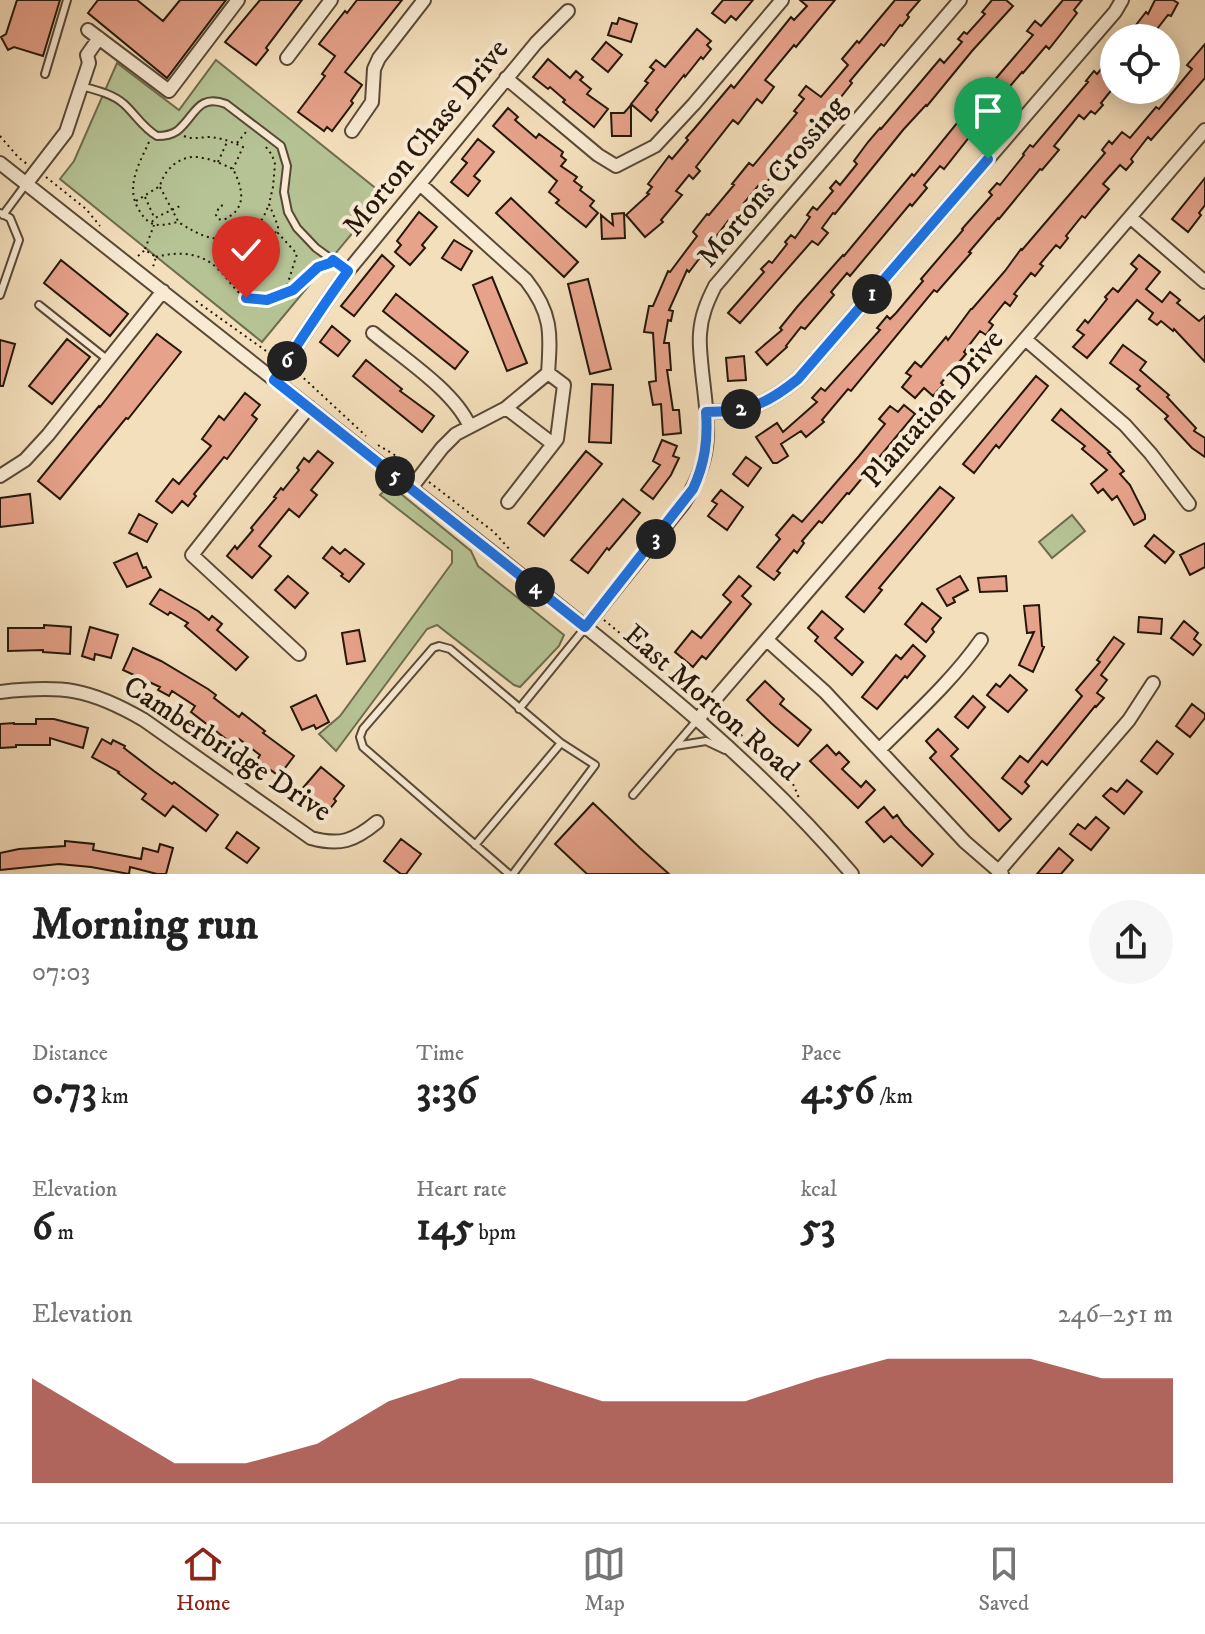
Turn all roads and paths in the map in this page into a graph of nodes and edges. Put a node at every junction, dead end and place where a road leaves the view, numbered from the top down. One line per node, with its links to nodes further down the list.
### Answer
1 (67, 0): 12 (lane)
2 (238, 0): 10 (street)
3 (331, 0): 11 (street)
4 (424, 0): 16 (street)
5 (782, 0): 13 (street)
6 (960, 0): 60 (street, Mortons Crossing)
7 (1122, 0): 60 (street)
8 (568, 11): 13 (street, Morton Chase Drive)
9 (88, 30): 10 (street)
10 (104, 42): 14 (street)
11 (287, 58)
12 (45, 74)
13 (506, 78): 27 (street, Morton Chase Drive)
14 (81, 86): 26 (street); 45 (lane)
15 (1205, 130): 36 (street, Plantation Drive)
16 (352, 131)
17 (246, 132): 21 (path)
18 (181, 138): 19 (path)
19 (228, 140): 21 (path); 24 (path)
20 (149, 141): 30 (path)
21 (237, 144): 25 (path)
22 (267, 147): 32 (path)
23 (0, 163): 26 (street, East Morton Road)
24 (218, 163): 25 (path); 28 (path)
25 (233, 169): 31 (path)
26 (26, 184): 35 (lane); 49 (street, East Morton Road)
27 (420, 184): 47 (street, Morton Chase Drive); 56 (street)
28 (160, 186): 29 (path); 34 (path)
29 (144, 196): 30 (path); 37 (path)
30 (135, 202): 39 (path)
31 (225, 204)
32 (269, 204): 40 (path); 41 (path)
33 (182, 205): 34 (path)
34 (171, 210): 37 (path); 38 (path)
35 (2, 214): 51 (lane)
36 (1130, 217): 48 (street); 54 (street, Plantation Drive)
37 (155, 218): 39 (path)
38 (178, 222): 39 (path); 40 (path)
39 (153, 223): 42 (path)
40 (256, 228): 41 (path)
41 (278, 233): 50 (path)
42 (145, 250): 43 (path); 44 (path)
43 (137, 257)
44 (156, 257): 46 (path); 50 (path)
45 (333, 260): 47 (lane); 50 (path)
46 (152, 268)
47 (348, 271): 57 (street, Morton Chase Drive)
48 (1205, 282)
49 (163, 291): 55 (street); 57 (street, East Morton Road)
50 (285, 292)
51 (0, 295)
52 (39, 305): 55 (lane)
53 (373, 333): 61 (street)
54 (1025, 339): 66 (street); 68 (street, Plantation Drive)
55 (108, 360): 63 (street)
56 (548, 373): 59 (street); 62 (street)
57 (274, 380): 58 (street, East Morton Road)
58 (309, 407): 64 (street, East Morton Road); 70 (street)
59 (506, 408): 61 (street); 62 (street)
60 (706, 412): 67 (street, Mortons Crossing)
61 (469, 425): 64 (street)
62 (553, 444): 65 (street)
63 (0, 476)
64 (411, 488): 67 (street, East Morton Road)
65 (508, 502)
66 (1189, 504)
67 (585, 627): 73 (lane); 74 (street, East Morton Road)
68 (767, 640): 74 (street, Plantation Drive); 77 (street)
69 (981, 640): 77 (street)
70 (299, 654)
71 (1153, 683): 82 (street)
72 (0, 692): 80 (street, Camberbridge Drive)
73 (519, 709): 75 (lane); 81 (lane)
74 (698, 719): 76 (lane); 78 (street, East Morton Road)
75 (561, 743): 81 (lane); 83 (lane)
76 (675, 746): 78 (lane); 79 (lane)
77 (880, 749): 82 (street)
78 (739, 756): 84 (street, East Morton Road)
79 (633, 795)
80 (377, 822)
81 (475, 845): 83 (lane)
82 (1000, 873)
83 (511, 874)
84 (852, 874)

